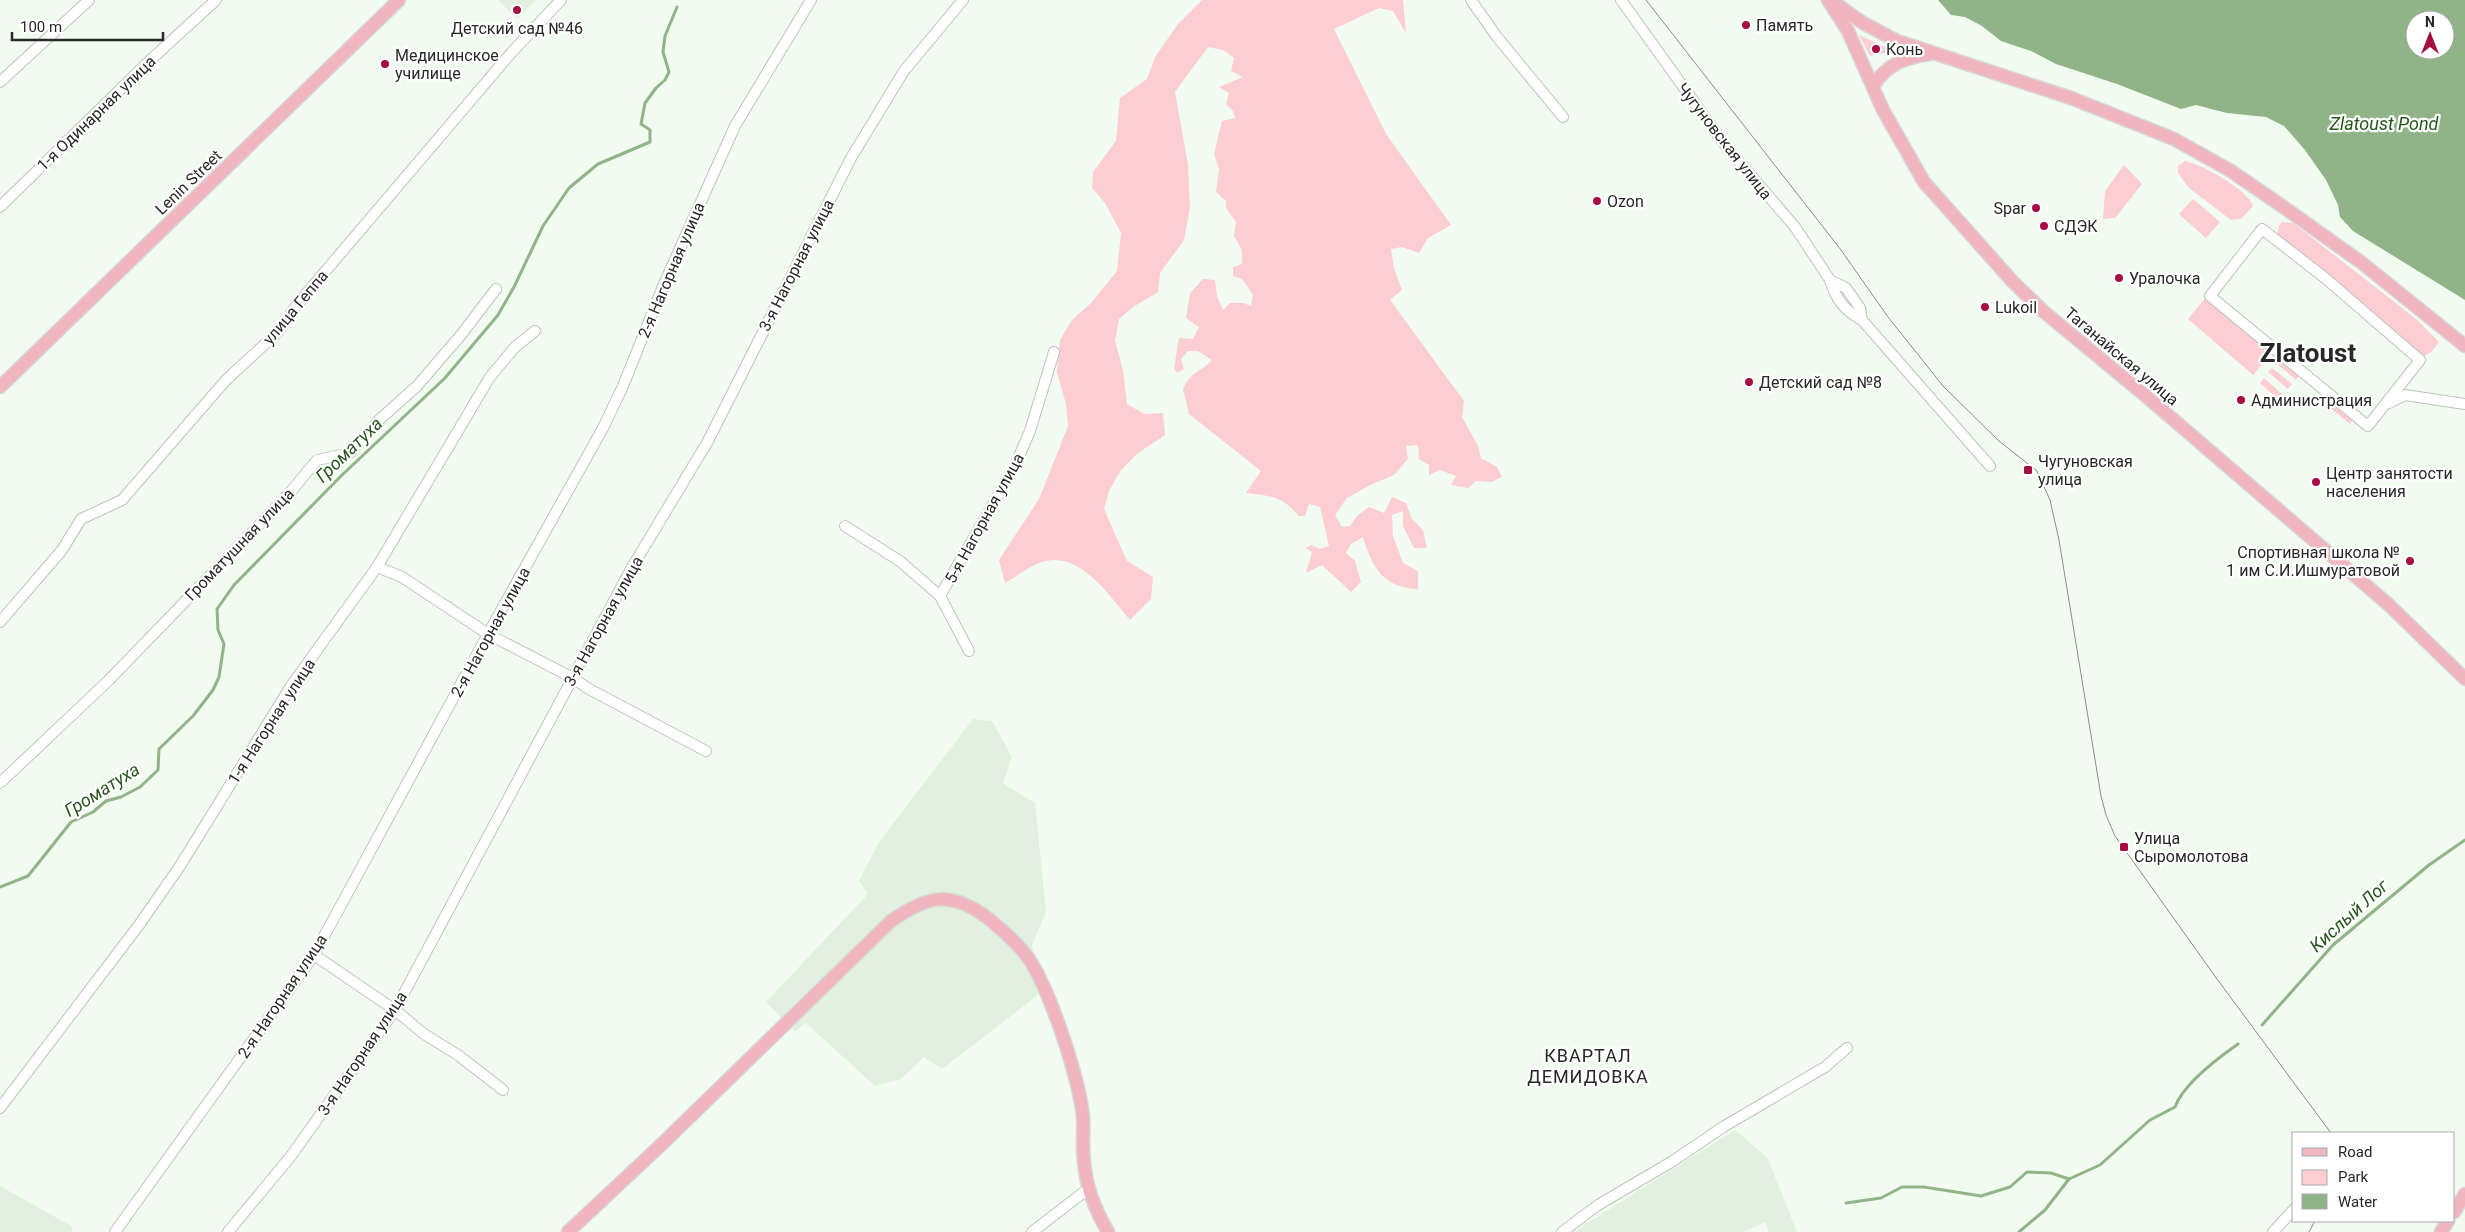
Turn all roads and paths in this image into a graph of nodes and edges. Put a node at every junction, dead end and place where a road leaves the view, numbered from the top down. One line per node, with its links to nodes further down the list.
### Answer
1 (89, 0): 11 (street)
2 (216, 0): 14 (street, 1-я Одинарная улица)
3 (399, 0): 20 (main road, Lenin Street)
4 (561, 0): 27 (street, улица Геппа)
5 (811, 0): 28 (street, 2-я Нагорная улица)
6 (963, 0): 30 (street, 3-я Нагорная улица)
7 (1471, 0): 13 (street)
8 (1621, 0): 23 (street, Чугуновская улица)
9 (1829, 0): 10 (main road); 12 (main road, Таганайская улица)
10 (1934, 53): 12 (main road); 18 (main road)
11 (0, 82)
12 (1874, 85): 31 (main road, Таганайская улица)
13 (1564, 117)
14 (0, 207)
15 (2262, 229): 15 (street)
16 (496, 289): 33 (street, Громатушная улица)
17 (535, 331): 25 (street, 1-я Нагорная улица)
18 (2465, 346)
19 (1054, 352): 26 (street, 5-я Нагорная улица)
20 (0, 387)
21 (2465, 404): 22 (street)
22 (2378, 430)
23 (1990, 466)
24 (845, 526): 26 (street)
25 (377, 567): 28 (street); 38 (street, 1-я Нагорная улица)
26 (940, 596): 29 (street, 5-я Нагорная улица)
27 (0, 622)
28 (488, 634): 30 (street); 34 (street, 2-я Нагорная улица)
29 (969, 651)
30 (571, 677): 32 (street); 35 (street, 3-я Нагорная улица)
31 (2465, 679)
32 (706, 751)
33 (0, 783)
34 (314, 955): 35 (street); 43 (street, 2-я Нагорная улица)
35 (395, 1010): 37 (street); 44 (street, 3-я Нагорная улица)
36 (1847, 1048): 48 (street)
37 (503, 1090)
38 (0, 1108)
39 (1088, 1189): 45 (main road); 46 (street); 47 (main road)
40 (2465, 1194): 41 (main road)
41 (2455, 1210)
42 (2292, 1211): 49 (street)
43 (115, 1232)
44 (228, 1232)
45 (568, 1232)
46 (1032, 1232)
47 (1108, 1232)
48 (1562, 1232)
49 (2273, 1232)

